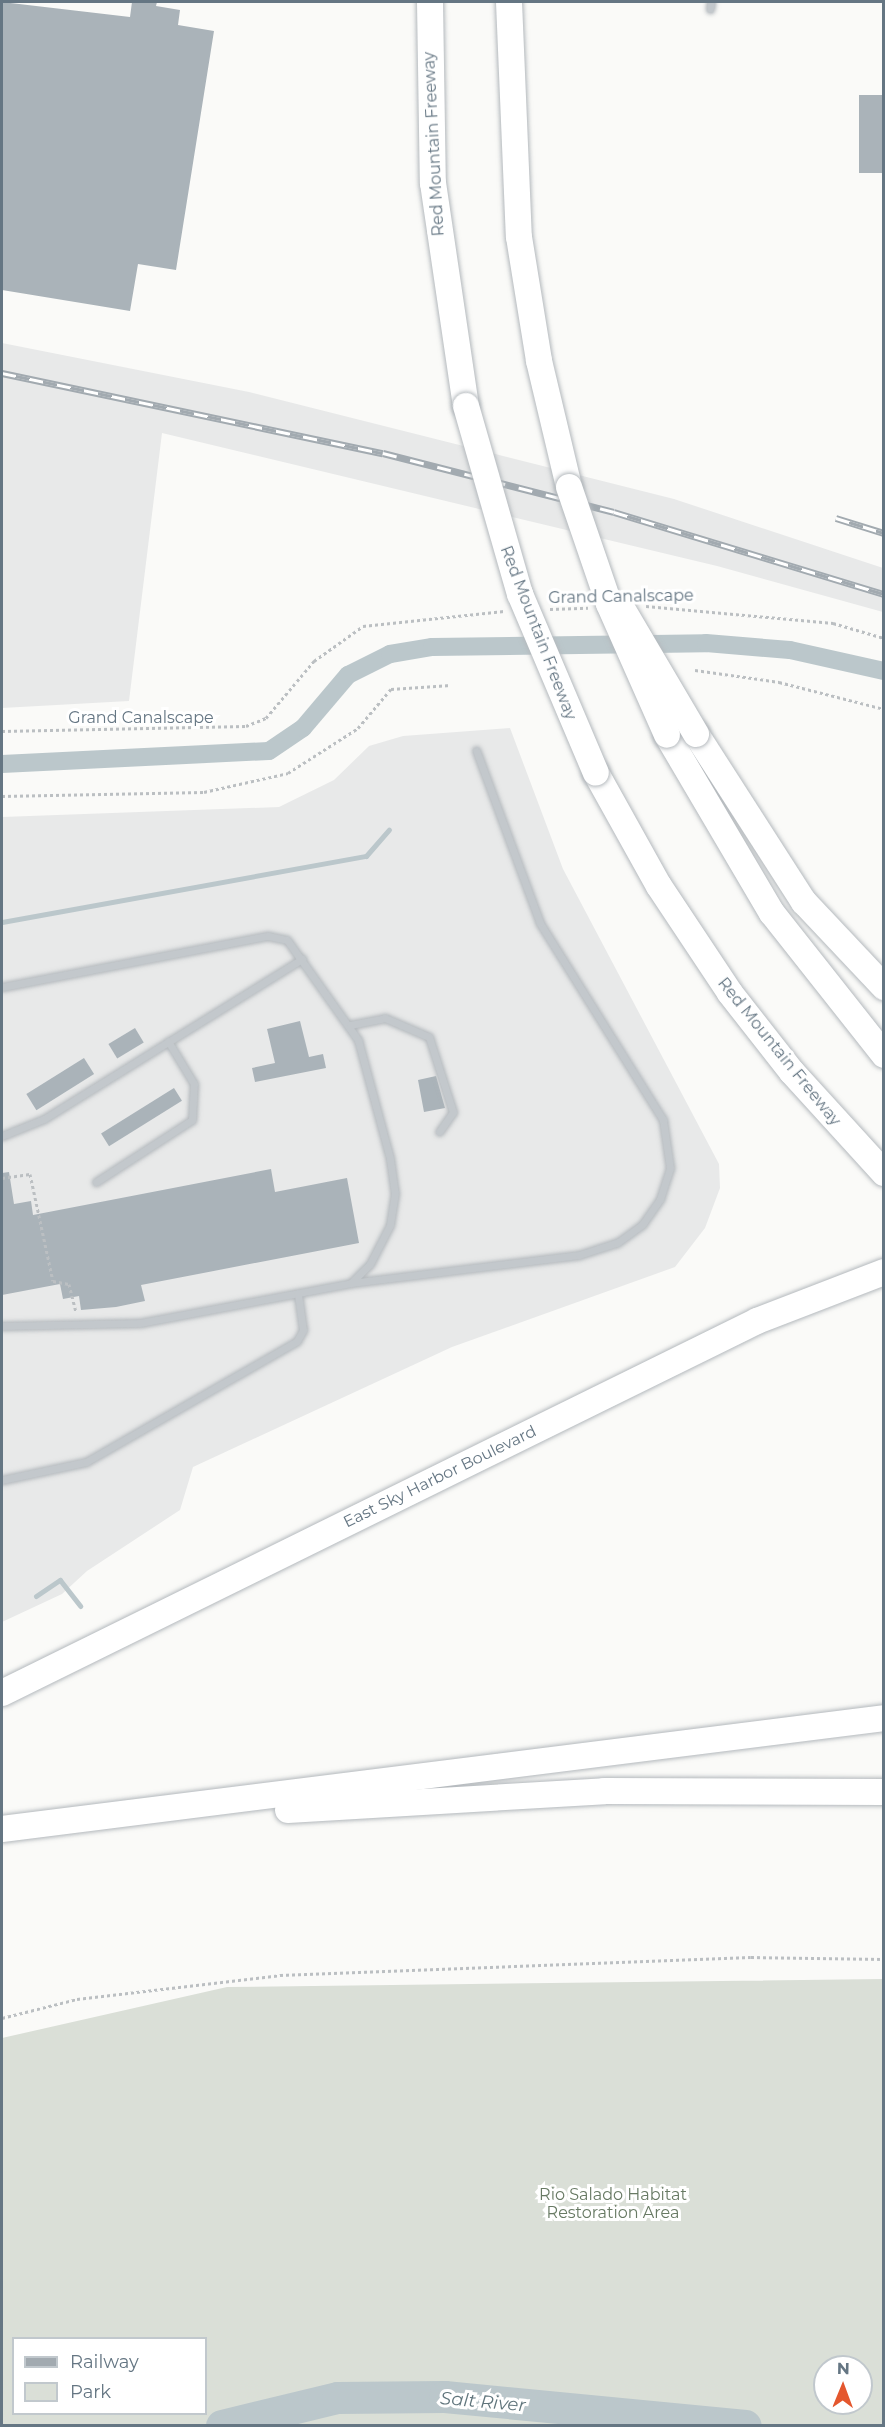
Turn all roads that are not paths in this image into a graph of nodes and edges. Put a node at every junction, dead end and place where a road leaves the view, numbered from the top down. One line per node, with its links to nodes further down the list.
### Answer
1 (430, 2): 13 (highway, Red Mountain Freeway, bridge)
2 (508, 2): 3 (highway, bridge)
3 (599, 575): 7 (highway, bridge); 10 (highway, bridge)
4 (476, 750): 16 (lane)
5 (302, 959): 6 (lane); 8 (lane); 9 (lane)
6 (2, 987)
7 (884, 987)
8 (350, 1025): 11 (lane); 16 (lane)
9 (168, 1041): 12 (lane); 14 (lane)
10 (884, 1055)
11 (439, 1132)
12 (2, 1136)
13 (884, 1173)
14 (96, 1182)
15 (884, 1272): 20 (highway, East Sky Harbor Boulevard)
16 (351, 1283): 17 (lane)
17 (298, 1293): 18 (lane); 19 (lane)
18 (2, 1326)
19 (2, 1480)
20 (2, 1693)
21 (884, 1718): 23 (highway)
22 (884, 1792): 24 (highway)
23 (2, 1830)
24 (2, 1843)

